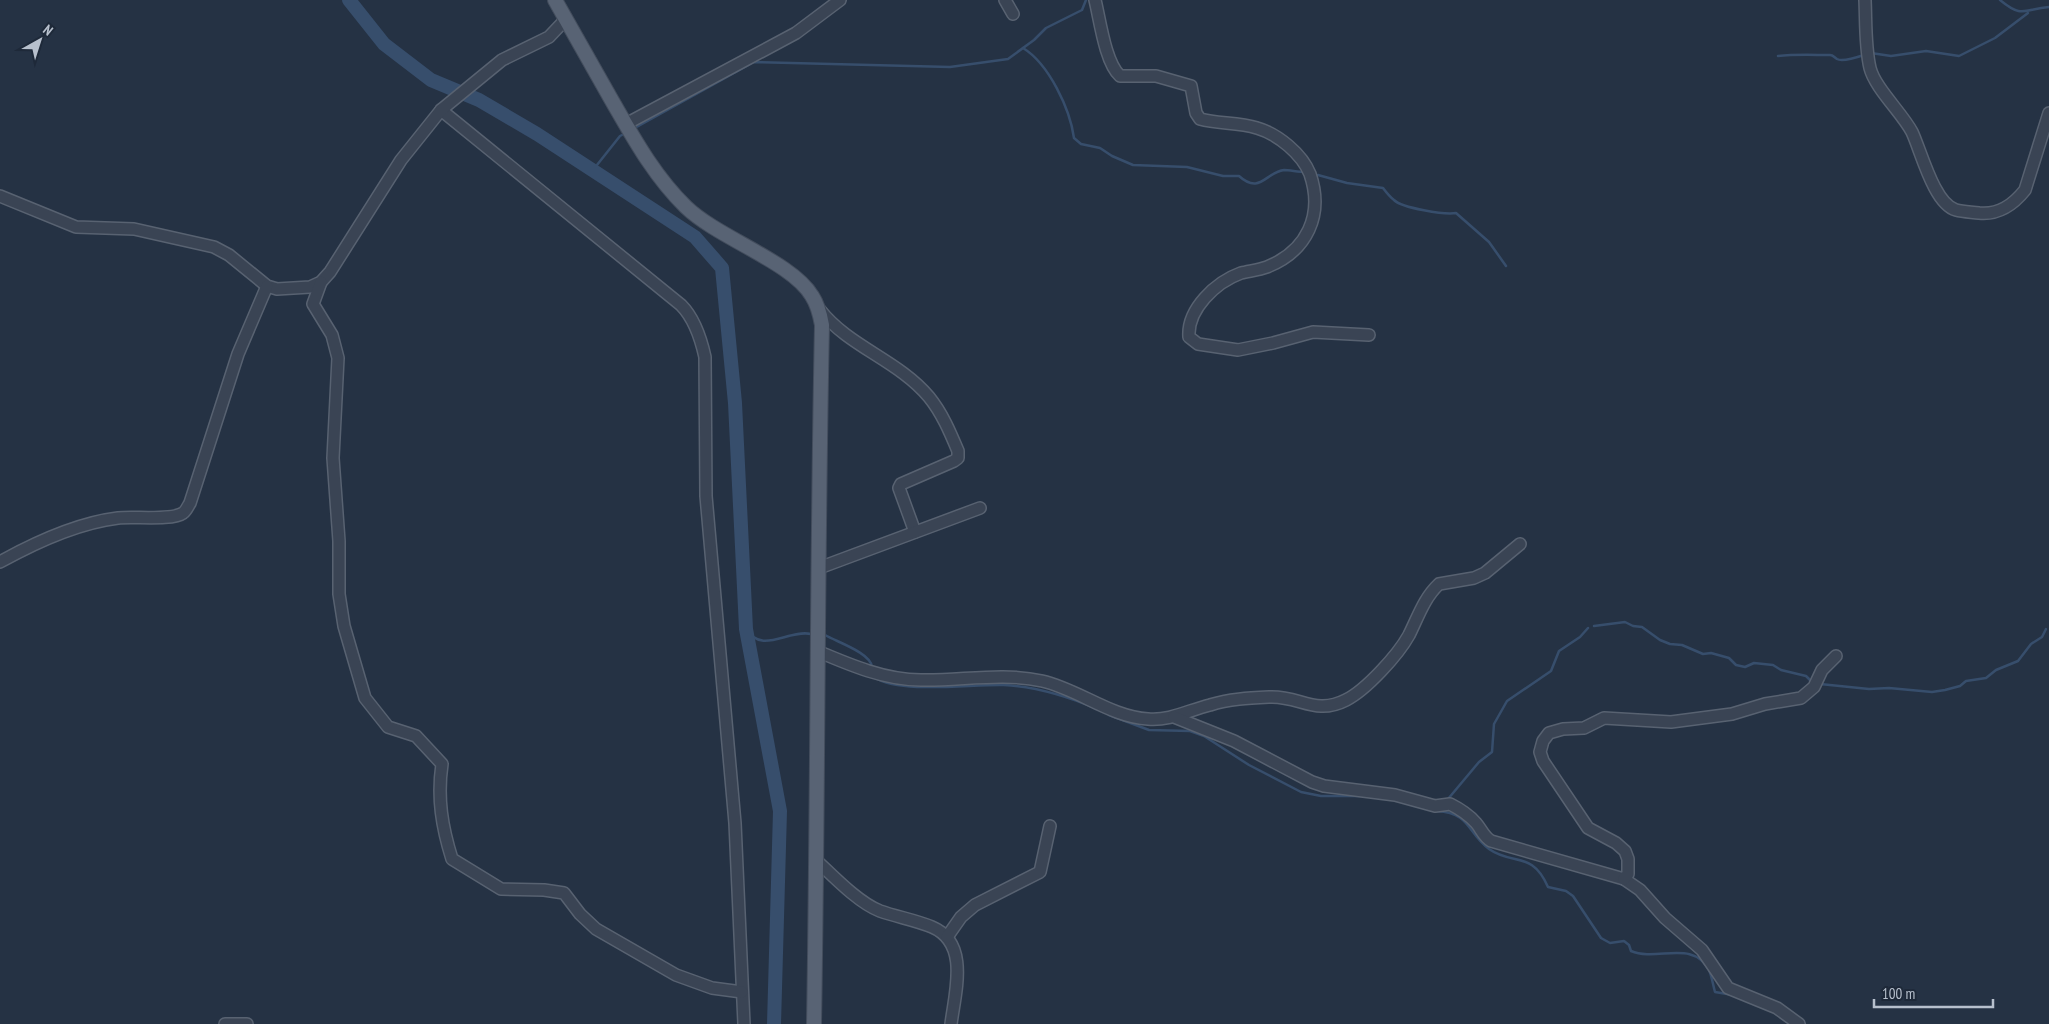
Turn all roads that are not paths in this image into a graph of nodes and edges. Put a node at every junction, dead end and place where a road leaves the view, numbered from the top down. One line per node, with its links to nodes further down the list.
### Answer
1 (840, 0): 10 (street)
2 (1005, 0): 6 (street)
3 (1094, 0): 15 (street)
4 (1865, 0): 9 (street)
5 (558, 1): 7 (main road)
6 (1013, 14)
7 (566, 19): 8 (street); 10 (main road)
8 (444, 108): 12 (street); 28 (street)
9 (2049, 113)
10 (628, 129): 14 (main road)
11 (0, 196): 13 (street)
12 (321, 282): 13 (street); 28 (street)
13 (267, 286): 19 (street)
14 (818, 309): 17 (street); 20 (main road)
15 (1369, 335)
16 (980, 508): 17 (street)
17 (915, 532): 20 (street)
18 (1520, 544): 23 (street)
19 (0, 562)
20 (819, 568): 21 (main road)
21 (817, 651): 23 (street); 25 (main road)
22 (1836, 656): 26 (street)
23 (1174, 717): 26 (street)
24 (1050, 826): 27 (street)
25 (817, 861): 27 (street); 32 (main road)
26 (1624, 879): 34 (street)
27 (947, 938): 33 (street)
28 (742, 992): 31 (street)
29 (225, 1024): 30 (street)
30 (247, 1024)
31 (744, 1024)
32 (814, 1024)
33 (951, 1024)
34 (1798, 1024)

